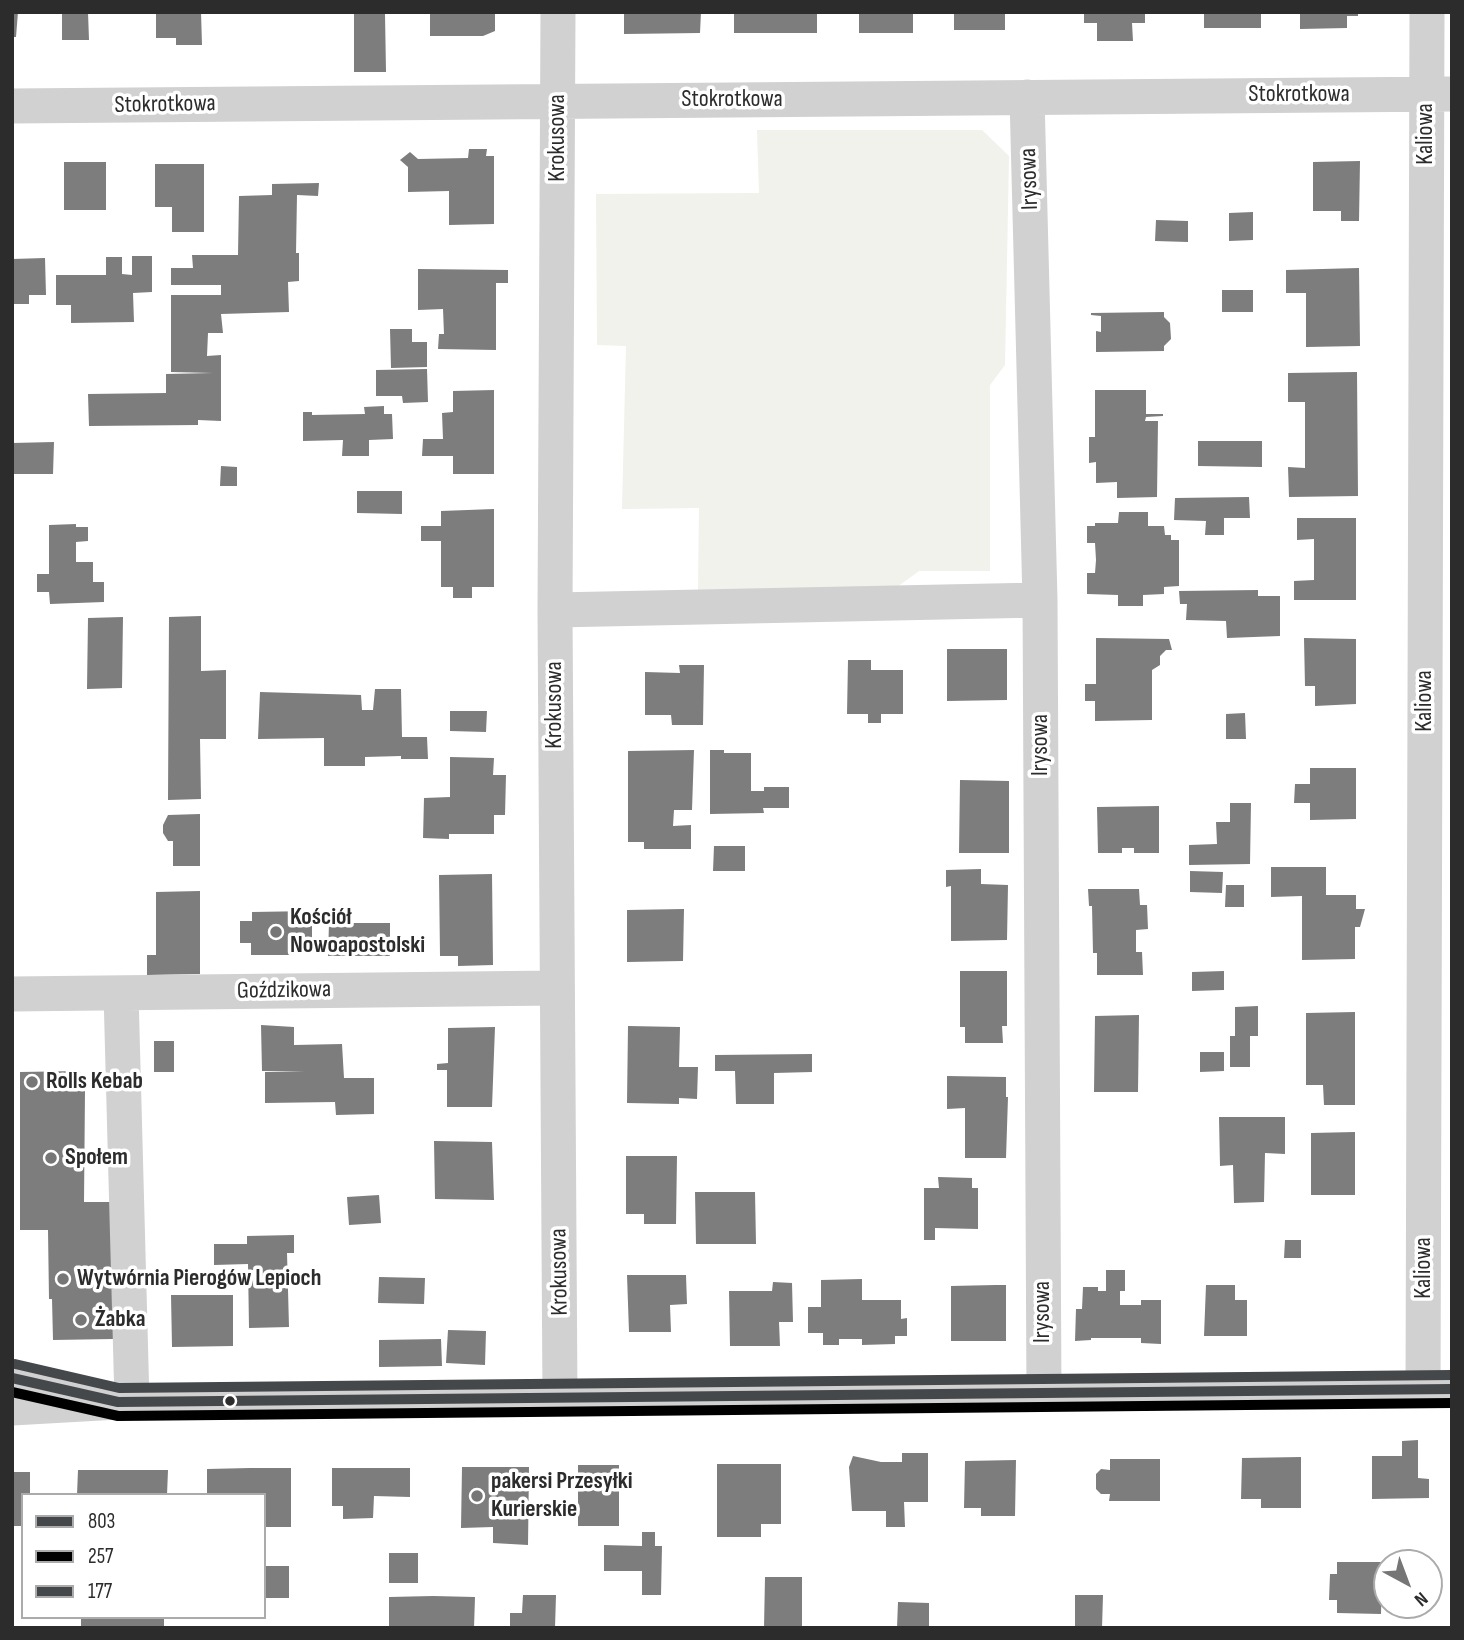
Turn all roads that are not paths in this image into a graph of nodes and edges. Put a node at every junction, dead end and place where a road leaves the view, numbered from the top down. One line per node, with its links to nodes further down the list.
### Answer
1 (558, 12): 5 (street, Krokusowa)
2 (1427, 12): 3 (street, Kaliowa)
3 (1439, 94): 4 (street, Stokrotkowa); 13 (street, Kaliowa)
4 (1027, 97): 5 (street, Stokrotkowa); 7 (street, Irysowa)
5 (558, 101): 6 (street, Stokrotkowa); 8 (street, Krokusowa)
6 (12, 106)
7 (1040, 600): 8 (street); 14 (street, Irysowa)
8 (555, 610): 9 (street, Krokusowa)
9 (556, 988): 10 (street, Goździkowa); 15 (street, Krokusowa)
10 (136, 993): 11 (street, Goździkowa); 16 (street)
11 (12, 994)
12 (12, 1378): 16 (street)
13 (1437, 1389): 14 (street)
14 (1044, 1394): 15 (street)
15 (561, 1398): 16 (street)
16 (125, 1402): 17 (street)
17 (12, 1408)

